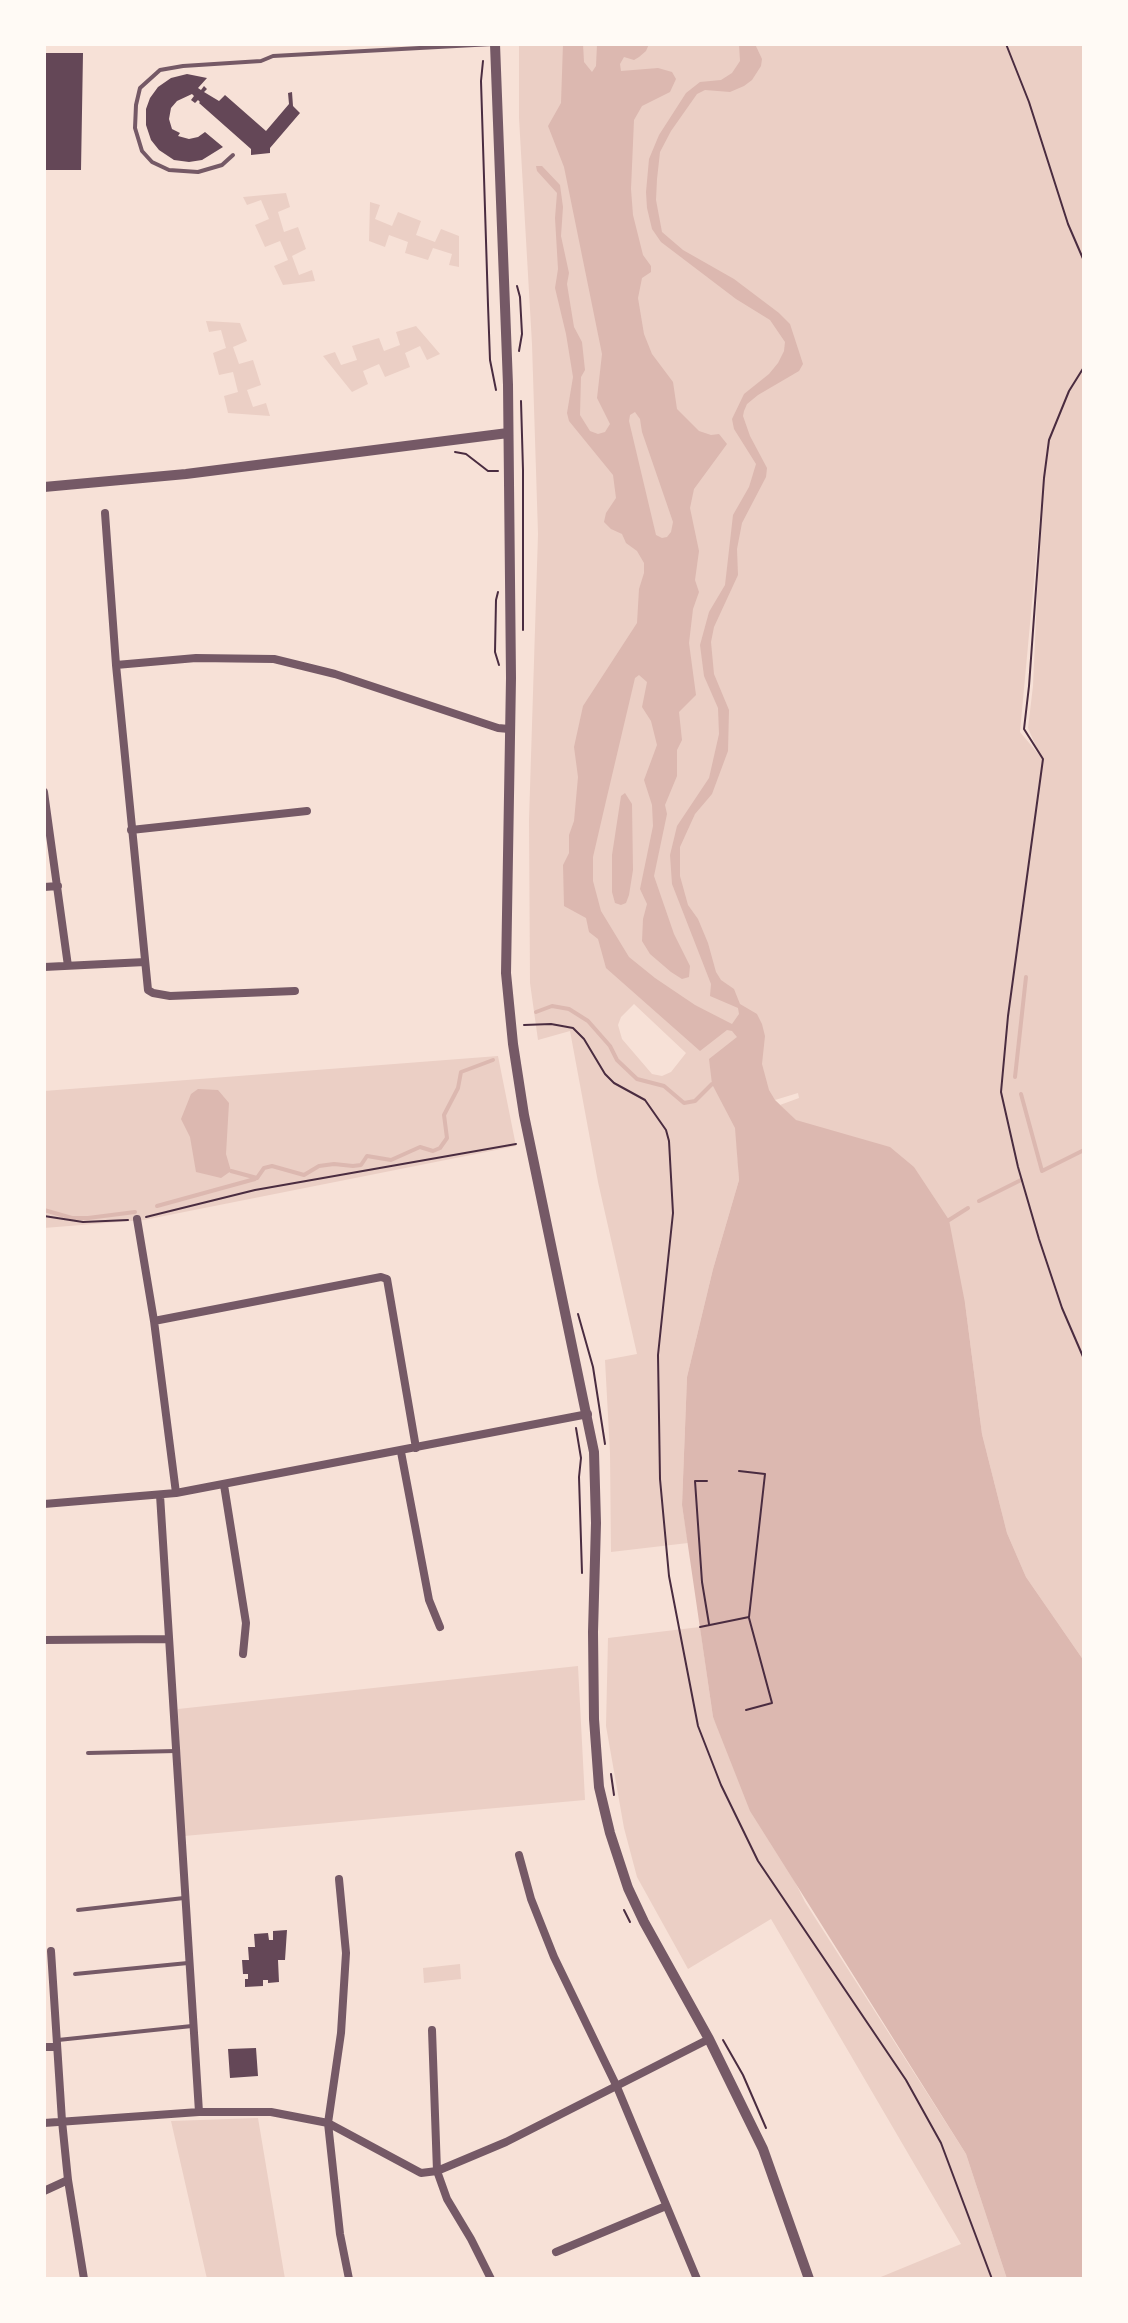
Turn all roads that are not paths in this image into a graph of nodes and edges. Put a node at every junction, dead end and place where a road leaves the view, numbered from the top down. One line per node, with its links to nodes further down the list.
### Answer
1 (495, 44): 2 (lane); 4 (street)
2 (486, 45): 3 (lane)
3 (233, 155)
4 (508, 433): 5 (street); 8 (street)
5 (44, 487)
6 (105, 513): 7 (street)
7 (116, 665): 8 (street); 12 (street)
8 (509, 729): 21 (street)
9 (44, 792): 11 (street)
10 (307, 811): 12 (street)
11 (45, 814): 13 (street)
12 (131, 830): 15 (street)
13 (58, 886): 14 (street); 16 (street)
14 (44, 887)
15 (145, 962): 16 (street); 18 (street)
16 (68, 966): 17 (street)
17 (44, 967)
18 (295, 991)
19 (137, 1219): 20 (street)
20 (154, 1321): 22 (street); 25 (street)
21 (588, 1414): 22 (street); 44 (street)
22 (416, 1448): 23 (street)
23 (401, 1452): 24 (street); 28 (street)
24 (224, 1485): 25 (street); 31 (street)
25 (176, 1493): 26 (street)
26 (160, 1495): 27 (street); 29 (street)
27 (44, 1504)
28 (440, 1627)
29 (169, 1639): 30 (street); 32 (street)
30 (44, 1640)
31 (243, 1654)
32 (176, 1751): 33 (lane); 36 (street)
33 (88, 1753)
34 (519, 1855): 47 (street)
35 (339, 1879): 51 (street)
36 (186, 1898): 37 (lane); 39 (street)
37 (78, 1910)
38 (51, 1951): 41 (street)
39 (190, 1962): 40 (lane); 42 (street)
40 (75, 1974)
41 (49, 1984): 45 (street)
42 (195, 2025): 45 (lane); 48 (street)
43 (432, 2030): 52 (street)
44 (709, 2039): 47 (street); 61 (street)
45 (57, 2044): 46 (street); 49 (street)
46 (44, 2047)
47 (617, 2087): 52 (street); 55 (street)
48 (199, 2112): 49 (street); 51 (street)
49 (62, 2121): 50 (street); 53 (street)
50 (44, 2123)
51 (328, 2123): 52 (street); 58 (street)
52 (437, 2171): 59 (street)
53 (68, 2180): 54 (street); 57 (street)
54 (44, 2191)
55 (666, 2206): 56 (street); 60 (street)
56 (556, 2252)
57 (84, 2279)
58 (349, 2279)
59 (491, 2279)
60 (697, 2279)
61 (809, 2279)

